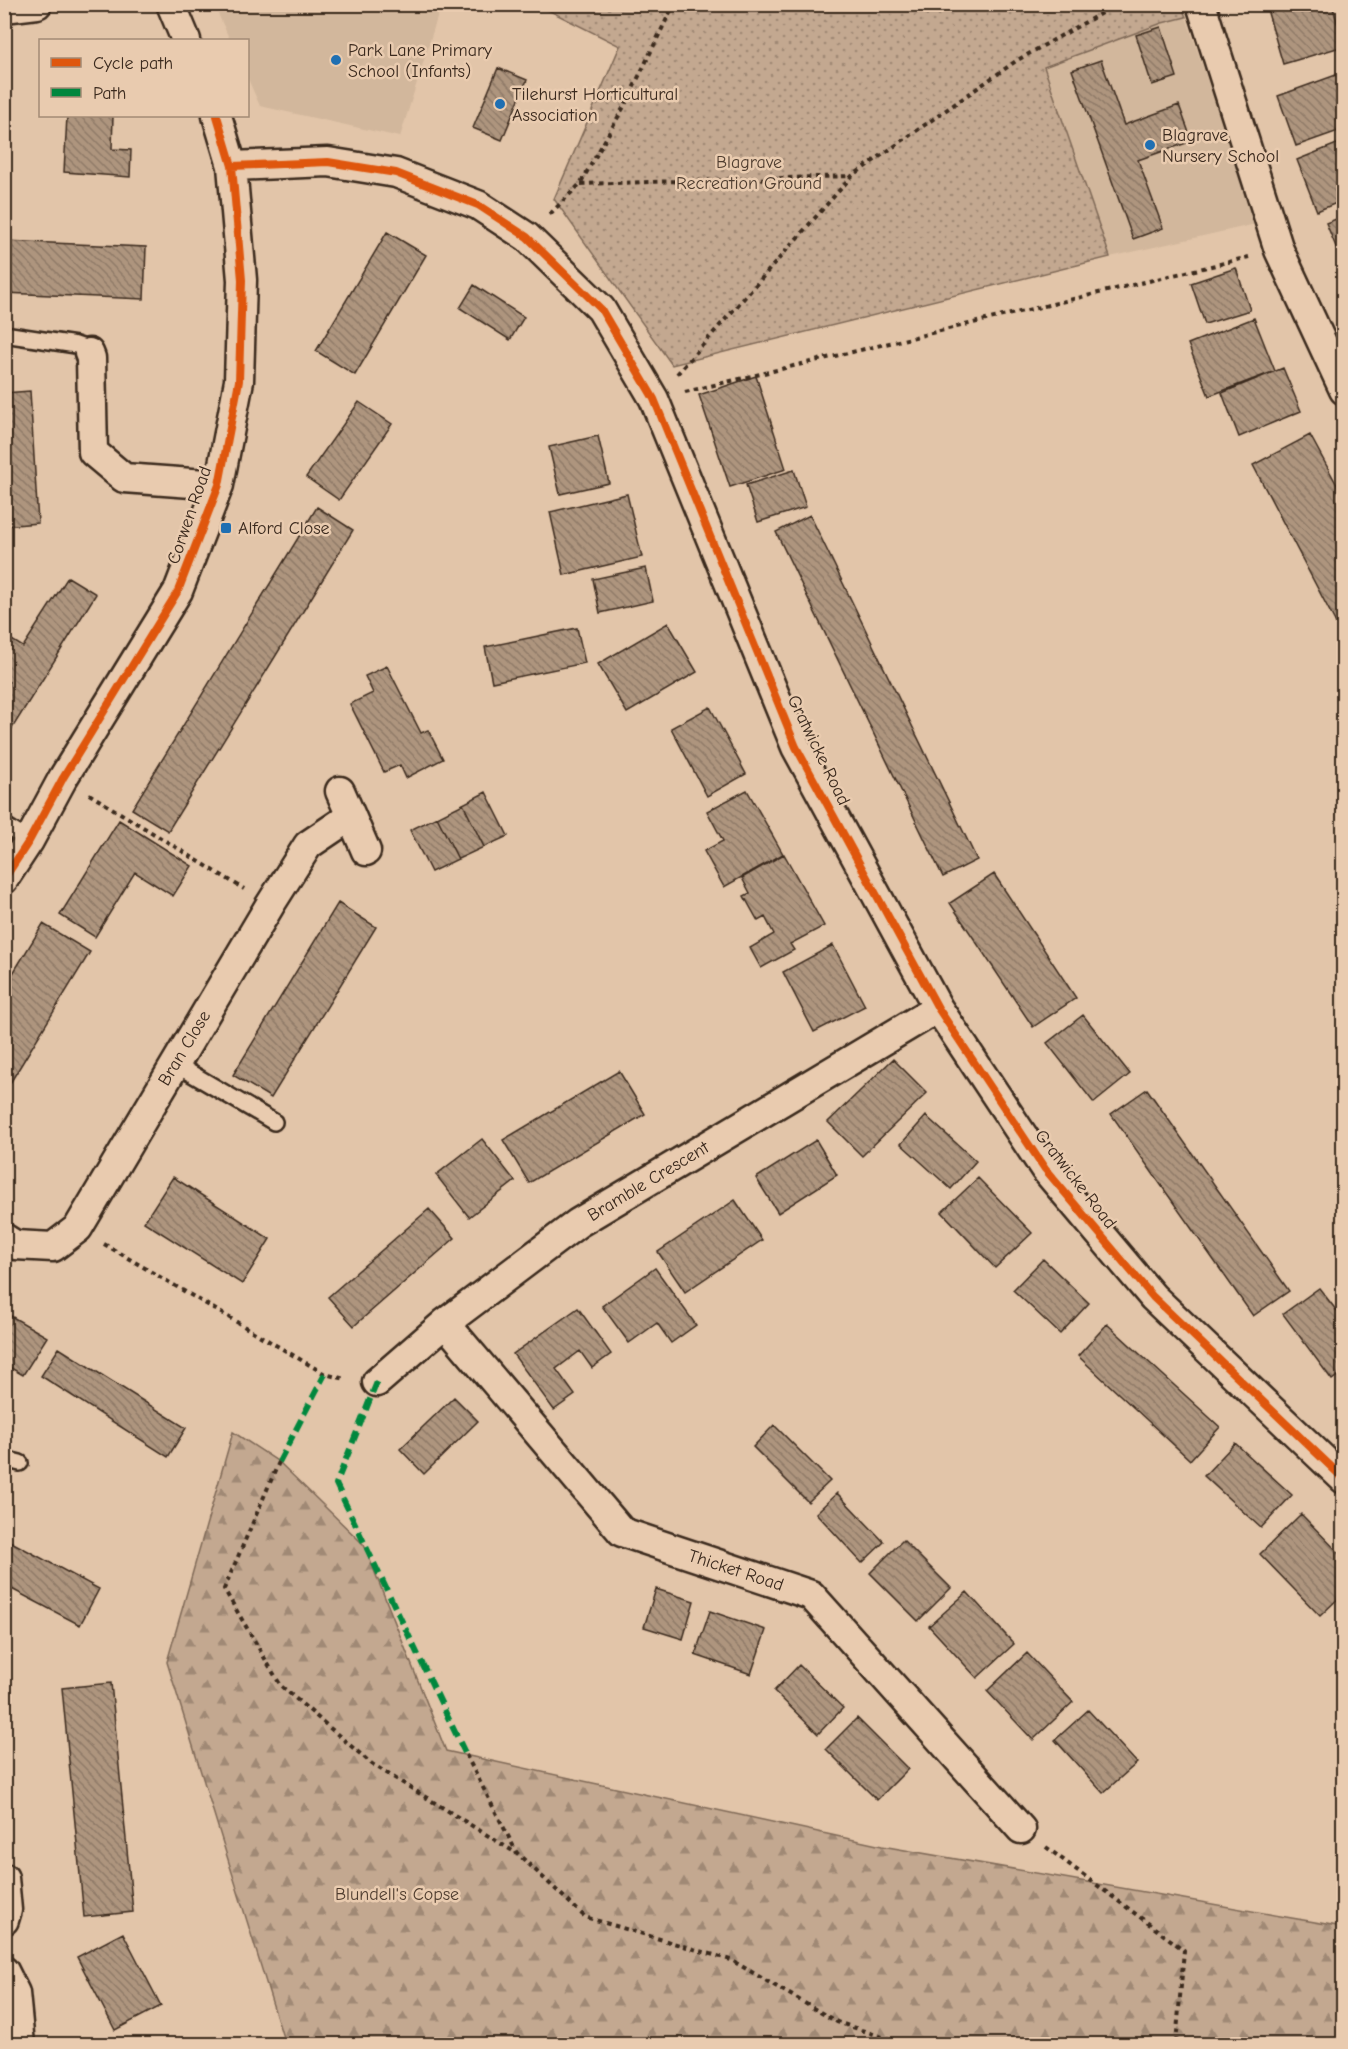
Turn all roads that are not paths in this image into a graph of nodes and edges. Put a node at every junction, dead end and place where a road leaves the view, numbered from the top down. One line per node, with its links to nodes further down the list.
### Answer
1 (37, 4): 4 (street)
2 (171, 4): 5 (street)
3 (1201, 6): 10 (street)
4 (4, 8)
5 (186, 39)
6 (217, 117): 7 (street, Corwen Road)
7 (232, 166): 11 (street, Corwen Road); 16 (street, Gratwicke Road)
8 (4, 334): 9 (lane)
9 (89, 353): 11 (street)
10 (1344, 390)
11 (219, 485): 13 (street, Corwen Road)
12 (4, 825): 13 (lane)
13 (29, 841): 15 (street, Corwen Road)
14 (366, 851): 17 (street, Bran Close)
15 (4, 879)
16 (938, 1008): 20 (street, Bramble Crescent); 24 (street, Gratwicke Road)
17 (175, 1064): 18 (lane); 19 (street, Bran Close)
18 (273, 1122)
19 (4, 1238)
20 (445, 1323): 21 (street, Bramble Crescent); 25 (street, Thicket Road)
21 (377, 1382)
22 (4, 1459): 23 (lane)
23 (20, 1463)
24 (1344, 1479)
25 (1021, 1829)
26 (4, 1878): 27 (street)
27 (4, 1920)
28 (4, 1971): 29 (street)
29 (20, 2044)

